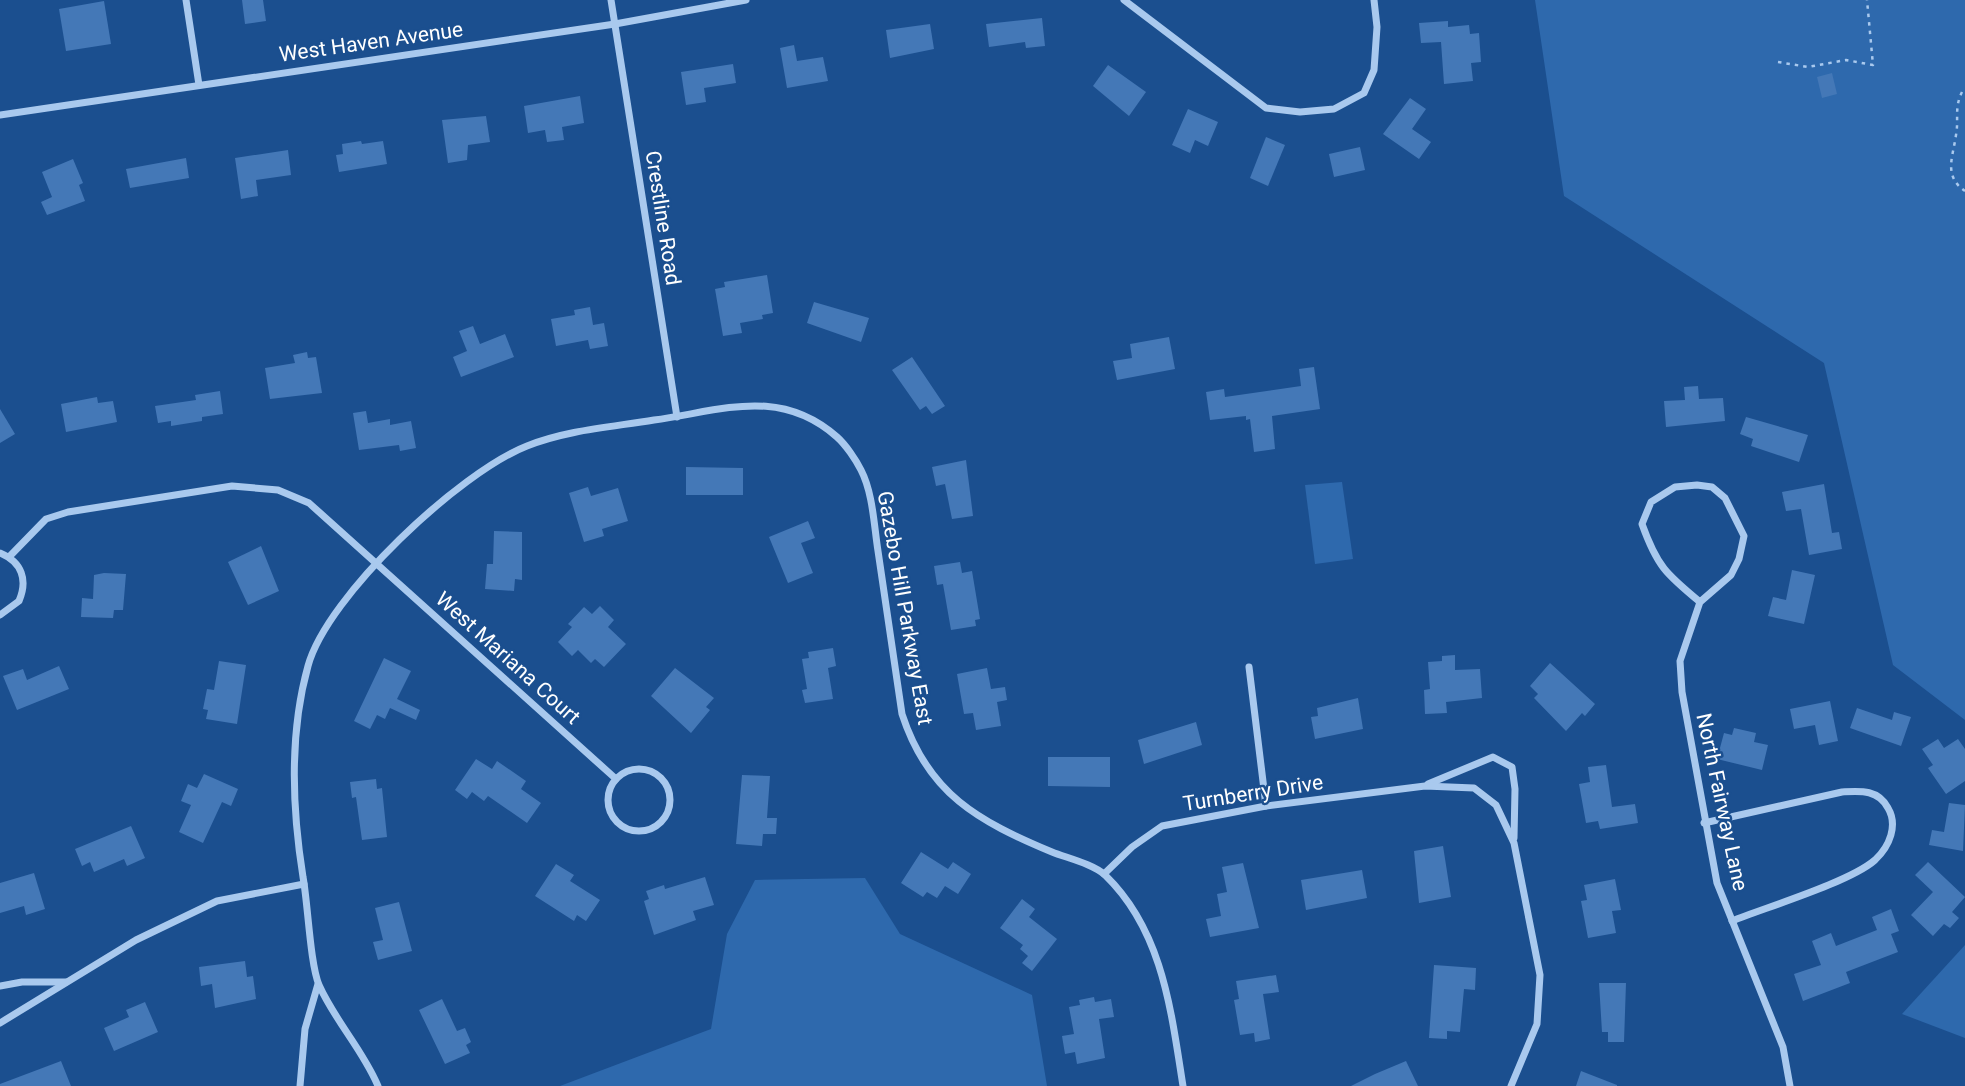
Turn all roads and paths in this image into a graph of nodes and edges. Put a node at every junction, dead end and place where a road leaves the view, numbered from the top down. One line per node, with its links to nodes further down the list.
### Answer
1 (186, 0): 9 (street)
2 (611, 0): 7 (street, Crestline Road)
3 (746, 0): 7 (street, West Haven Avenue)
4 (1124, 0): 5 (street)
5 (1374, 0)
6 (1867, 0): 8 (path)
7 (615, 24): 9 (street, West Haven Avenue); 13 (street, Crestline Road)
8 (1778, 62)
9 (199, 85): 11 (street, West Haven Avenue)
10 (1962, 92): 12 (path)
11 (0, 116)
12 (1965, 191)
13 (677, 417): 16 (street, Gazebo Hill Parkway East); 25 (street, Gazebo Hill Parkway East)
14 (0, 553): 15 (street)
15 (9, 557): 16 (street, West Mariana Court); 18 (street)
16 (377, 563): 20 (street, West Mariana Court); 26 (street, Gazebo Hill Parkway East)
17 (1700, 602): 17 (street); 23 (street, North Fairway Lane)
18 (0, 615)
19 (1249, 667): 22 (street)
20 (616, 779): 20 (street)
21 (1425, 786): 22 (street, Turnberry Drive); 24 (street, Turnberry Drive); 24 (street, Turnberry Drive)
22 (1266, 806): 25 (street, Turnberry Drive)
23 (1704, 824): 27 (street, North Fairway Lane); 27 (street)
24 (1514, 842): 35 (street, Turnberry Drive)
25 (1104, 873): 34 (street)
26 (304, 884): 28 (street); 29 (street, Gazebo Hill Parkway East)
27 (1732, 921): 36 (street, North Fairway Lane)
28 (67, 982): 30 (street); 31 (street)
29 (318, 984): 32 (street); 33 (street)
30 (0, 986)
31 (0, 1023)
32 (300, 1086)
33 (378, 1086)
34 (1183, 1086)
35 (1511, 1086)
36 (1790, 1086)

